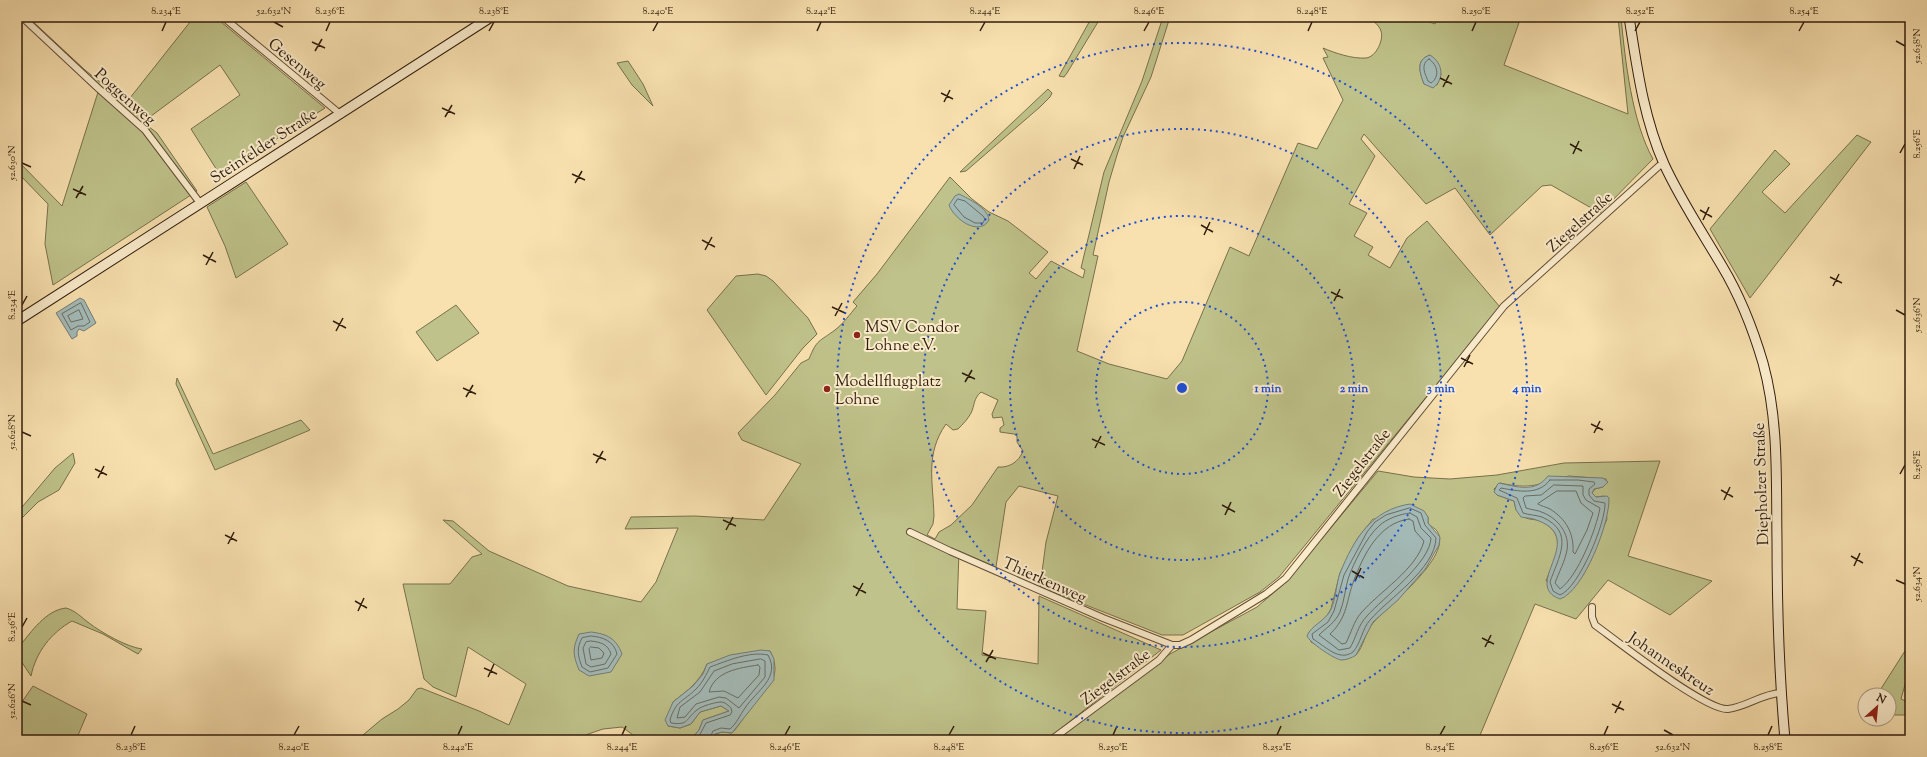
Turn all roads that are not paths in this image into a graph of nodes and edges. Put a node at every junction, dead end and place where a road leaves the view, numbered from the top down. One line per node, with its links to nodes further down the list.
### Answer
1 (22, 17): 7 (street, Poggenweg)
2 (223, 17): 5 (street, Gesenweg)
3 (491, 17): 5 (main road, Steinfelder Straße)
4 (1629, 17): 6 (main road, Diepholzer Straße)
5 (339, 113): 7 (main road, Steinfelder Straße)
6 (1664, 164): 11 (street, Ziegelstraße); 12 (main road, Diepholzer Straße)
7 (200, 204): 8 (main road, Steinfelder Straße)
8 (17, 321)
9 (910, 532): 11 (street, Thierkenweg)
10 (1592, 607): 12 (street, Johanneskreuz)
11 (1172, 644): 13 (street, Ziegelstraße)
12 (1780, 693): 14 (main road, Diepholzer Straße)
13 (1051, 740)
14 (1785, 740)

